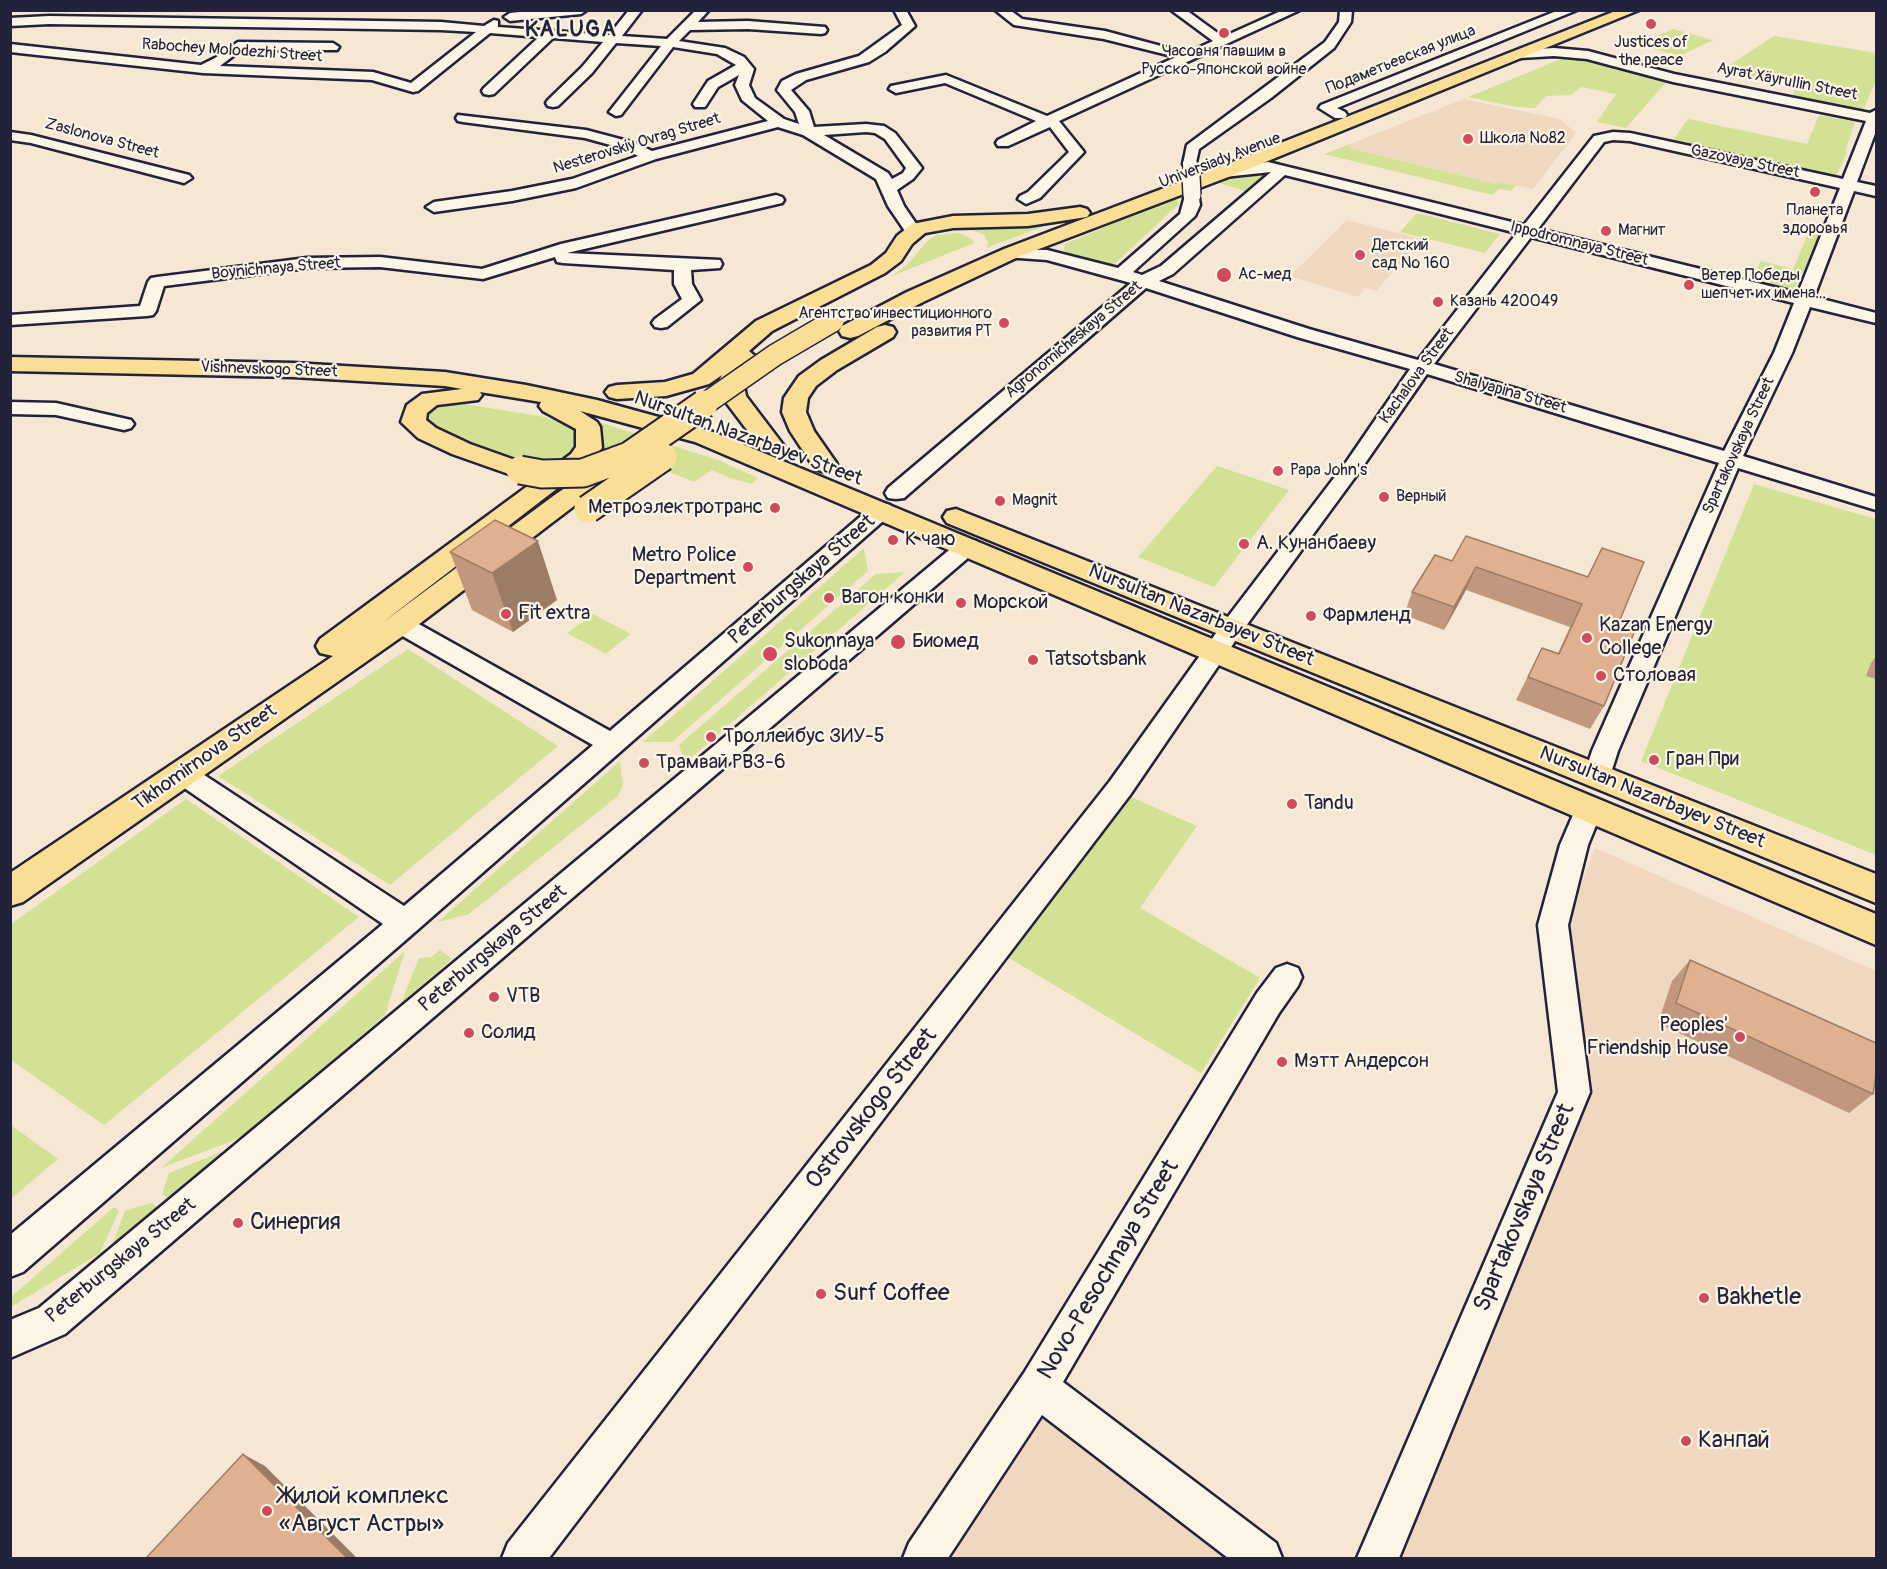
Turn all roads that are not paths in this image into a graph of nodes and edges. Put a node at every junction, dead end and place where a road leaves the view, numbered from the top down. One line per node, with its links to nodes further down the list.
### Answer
1 (184, 10): 17 (street)
2 (365, 10): 19 (street)
3 (581, 10): 16 (street)
4 (636, 10): 27 (street)
5 (703, 10): 20 (street)
6 (900, 10): 50 (street)
7 (1001, 10): 30 (street)
8 (1177, 10): 21 (street)
9 (1294, 10): 23 (street)
10 (1346, 10): 73 (street, bridge)
11 (1571, 10): 47 (street, Подаметьевская улица)
12 (1611, 10): 47 (main road, Universiady Avenue)
13 (1632, 10): 25 (main road, Universiady Avenue)
14 (1214, 14): 21 (street)
15 (479, 15): 16 (street)
16 (503, 18): 22 (street)
17 (168, 21): 18 (street); 19 (street)
18 (10, 22)
19 (353, 24): 22 (street); 31 (street)
20 (689, 26): 24 (street); 29 (street)
21 (1203, 27): 23 (street); 28 (street)
22 (488, 29): 26 (street); 39 (street, Rabochey Molodezhi Street)
23 (1249, 29): 28 (street)
24 (821, 30)
25 (1574, 33): 34 (main road, Universiady Avenue); 35 (street)
26 (550, 34): 27 (street); 41 (street)
27 (612, 38): 29 (street); 42 (street)
28 (1220, 41): 36 (street)
29 (670, 43): 37 (street); 44 (street)
30 (1137, 43): 32 (street); 36 (street)
31 (333, 47): 38 (street); 39 (street)
32 (1095, 47)
33 (10, 48): 38 (street, Rabochey Molodezhi Street)
34 (1520, 54): 35 (street, Ayrat Xäyrullin Street); 47 (main road, Universiady Avenue)
35 (1588, 54): 45 (street, Ayrat Xäyrullin Street)
36 (1189, 57): 49 (street)
37 (744, 66): 43 (street); 48 (street)
38 (203, 69): 39 (street, Rabochey Molodezhi Street)
39 (310, 73)
40 (896, 89): 49 (street)
41 (489, 91)
42 (553, 103)
43 (700, 104)
44 (616, 112)
45 (1876, 116): 58 (street, Spartakovskaya Street)
46 (463, 117): 54 (street)
47 (1339, 121): 55 (main road); 56 (main road, Universiady Avenue); 64 (main road, Universiady Avenue)
48 (778, 122): 50 (street); 54 (street, Nesterovskiy Ovrag Street)
49 (1049, 122): 53 (street); 61 (street)
50 (808, 132): 59 (street); 59 (street)
51 (10, 136): 57 (street, Zaslonova Street)
52 (1613, 136): 58 (street, Gazovaya Street); 65 (street, Kachalova Street)
53 (1003, 143)
54 (651, 156): 63 (street, Nesterovskiy Ovrag Street)
55 (1282, 170): 56 (street, Ippodromnaya Street); 65 (street, Ippodromnaya Street); 74 (street, Agronomicheskaya Street)
56 (1224, 172): 64 (main road, Universiady Avenue)
57 (184, 178)
58 (1848, 185): 60 (street, Gazovaya Street); 75 (street, Spartakovskaya Street)
59 (890, 187): 66 (street)
60 (1876, 191)
61 (1026, 199)
62 (776, 200): 67 (street, Boynichnaya Street)
63 (434, 207)
64 (1087, 219): 66 (main road); 68 (main road, Universiady Avenue); 69 (main road, Universiady Avenue); 70 (street)
65 (1526, 230): 75 (street, Ippodromnaya Street); 82 (street, Kachalova Street)
66 (913, 231): 84 (main road)
67 (535, 256): 72 (street, Boynichnaya Street); 77 (street, Boynichnaya Street)
68 (1006, 256): 70 (street, Shalyapina Street); 79 (main road, Universiady Avenue); 90 (main road)
69 (969, 259): 79 (main road, Universiady Avenue); 87 (main road)
70 (1070, 260): 73 (street, Shalyapina Street)
71 (714, 264): 72 (street, Boynichnaya Street)
72 (682, 265): 78 (street)
73 (1121, 274): 74 (street, Shalyapina Street)
74 (1144, 281): 82 (street, Shalyapina Street); 91 (street, Agronomicheskaya Street)
75 (1802, 300): 76 (street, Ippodromnaya Street); 89 (street, Spartakovskaya Street)
76 (1876, 318)
77 (10, 320)
78 (661, 323)
79 (842, 326): 88 (main road, bridge); 92 (main road, bridge)
80 (10, 348): 83 (main road, Vishnevskogo Street)
81 (10, 364): 83 (main road, Vishnevskogo Street)
82 (1422, 367): 89 (street, Shalyapina Street); 96 (street, Kachalova Street)
83 (525, 386): 84 (main road, Nursultan Nazarbayev Street); 88 (main road, bridge); 91 (main road, Nursultan Nazarbayev Street); 97 (main road)
84 (617, 392): 87 (main road, Nursultan Nazarbayev Street)
85 (10, 408): 86 (street)
86 (124, 424)
87 (772, 446): 90 (main road, Nursultan Nazarbayev Street)
88 (629, 456): 92 (main road, bridge)
89 (1731, 459): 93 (street, Shalyapina Street); 100 (street, Spartakovskaya Street)
90 (824, 464): 91 (main road, Nursultan Nazarbayev Street)
91 (889, 501): 94 (main road, Nursultan Nazarbayev Street); 96 (main road, Nursultan Nazarbayev Street); 98 (street, Peterburgskaya Street)
92 (576, 504): 95 (main road, Tikhomirnova Street)
93 (1876, 504)
94 (968, 546): 96 (main road, Nursultan Nazarbayev Street); 108 (street, Peterburgskaya Street)
95 (400, 624): 97 (main road, Tikhomirnova Street); 98 (street)
96 (1224, 641): 100 (main road, Nursultan Nazarbayev Street); 101 (main road, Nursultan Nazarbayev Street); 110 (street, Ostrovskogo Street)
97 (227, 743): 99 (main road, Tikhomirnova Street)
98 (612, 744): 104 (street, Peterburgskaya Street)
99 (183, 774): 103 (main road, Tikhomirnova Street); 104 (street)
100 (1597, 776): 102 (main road, Nursultan Nazarbayev Street)
101 (1589, 808): 105 (main road, Nursultan Nazarbayev Street); 113 (street, Spartakovskaya Street)
102 (1876, 889)
103 (10, 892)
104 (405, 923): 107 (street, Peterburgskaya Street)
105 (1876, 930)
106 (1287, 977): 109 (street, Novo-Pesochnaya Street)
107 (10, 1259)
108 (10, 1339)
109 (1038, 1387): 111 (street, Novo-Pesochnaya Street); 112 (street)
110 (523, 1558)
111 (924, 1558)
112 (1261, 1558)
113 (1378, 1558)

